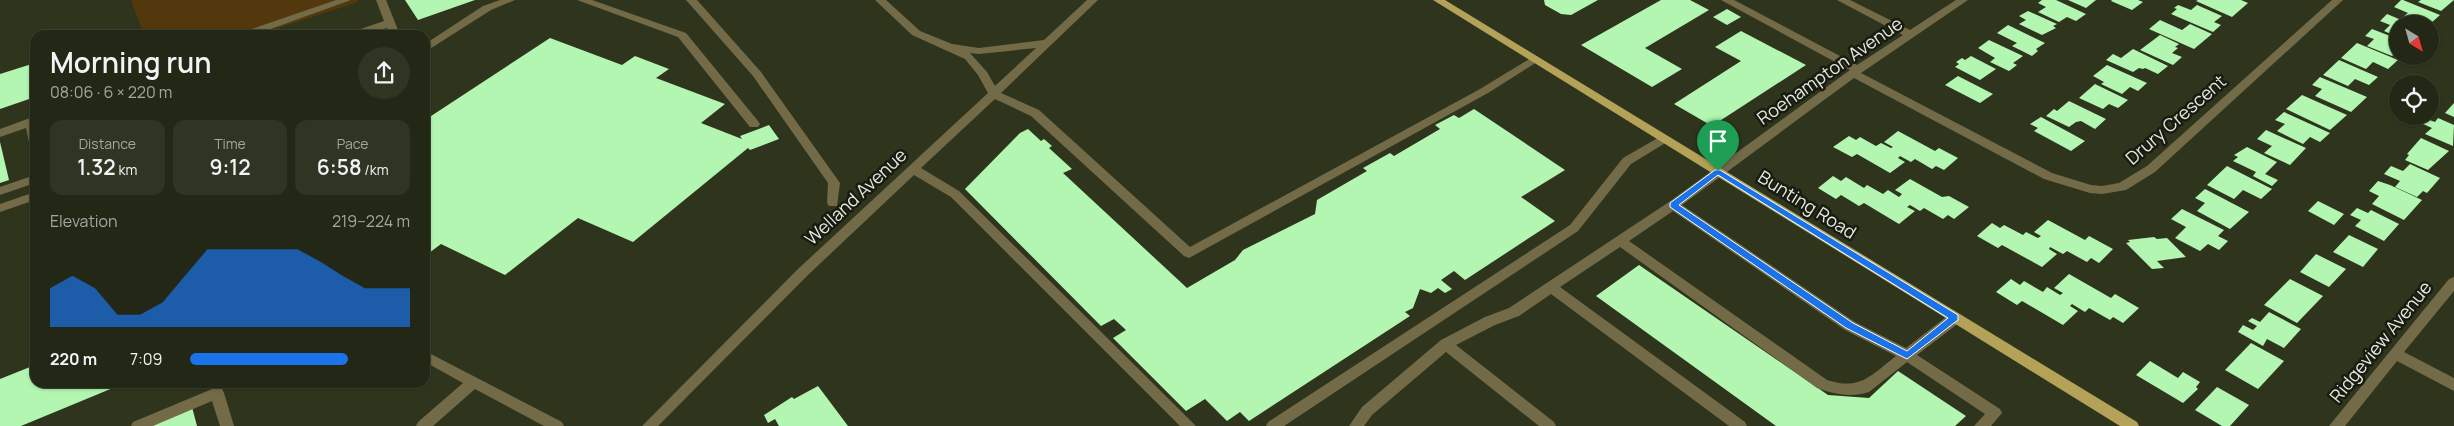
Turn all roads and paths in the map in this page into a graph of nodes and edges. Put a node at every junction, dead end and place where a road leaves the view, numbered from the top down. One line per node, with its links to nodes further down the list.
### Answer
1 (346, 0): 14 (street)
2 (381, 0): 13 (street)
3 (510, 0): 19 (street)
4 (582, 0): 25 (street)
5 (691, 0): 33 (street)
6 (880, 0): 20 (street)
7 (1093, 0): 18 (street, Welland Avenue)
8 (1438, 0): 21 (main road, Bunting Road)
9 (1726, 0): 22 (street, Drury Crescent)
10 (1842, 0): 17 (street)
11 (1963, 0): 17 (street, Roehampton Avenue)
12 (2338, 0): 22 (street, Drury Crescent)
13 (390, 23): 15 (street); 16 (street)
14 (259, 30)
15 (368, 30)
16 (393, 30)
17 (1912, 35): 22 (street, Roehampton Avenue)
18 (1048, 43): 20 (street); 23 (street, Welland Avenue)
19 (430, 46)
20 (950, 46): 23 (street)
21 (1535, 60): 23 (street); 27 (main road, Bunting Road)
22 (1856, 72): 29 (street, Roehampton Avenue)
23 (994, 94): 28 (street, Welland Avenue)
24 (30, 123): 26 (street)
25 (754, 124)
26 (0, 132)
27 (1663, 139): 29 (main road, Bunting Road); 52 (street)
28 (913, 169): 50 (street, Welland Avenue); 51 (street)
29 (1718, 171): 34 (street, Roehampton Avenue); 39 (main road, Bunting Road)
30 (30, 181): 31 (street)
31 (0, 191)
32 (30, 198): 35 (street)
33 (833, 203)
34 (1673, 205): 36 (street, Roehampton Avenue); 42 (street)
35 (0, 208)
36 (1620, 241): 38 (street, Roehampton Avenue); 42 (street)
37 (2454, 282): 41 (street, Ridgeview Avenue)
38 (1551, 287): 40 (street, Roehampton Avenue); 55 (street)
39 (1955, 318): 42 (street); 57 (main road, Bunting Road)
40 (1446, 344): 53 (street, Roehampton Avenue); 54 (street)
41 (2395, 354): 45 (street); 58 (street, Ridgeview Avenue)
42 (1907, 355): 56 (street)
43 (430, 359): 44 (street)
44 (474, 382): 48 (street); 49 (street)
45 (2454, 386)
46 (138, 426): 47 (street)
47 (227, 426)
48 (423, 426)
49 (557, 426)
50 (649, 426)
51 (1189, 426)
52 (1273, 426)
53 (1356, 426)
54 (1548, 426)
55 (1740, 426)
56 (1981, 426)
57 (2132, 426)
58 (2336, 426)

